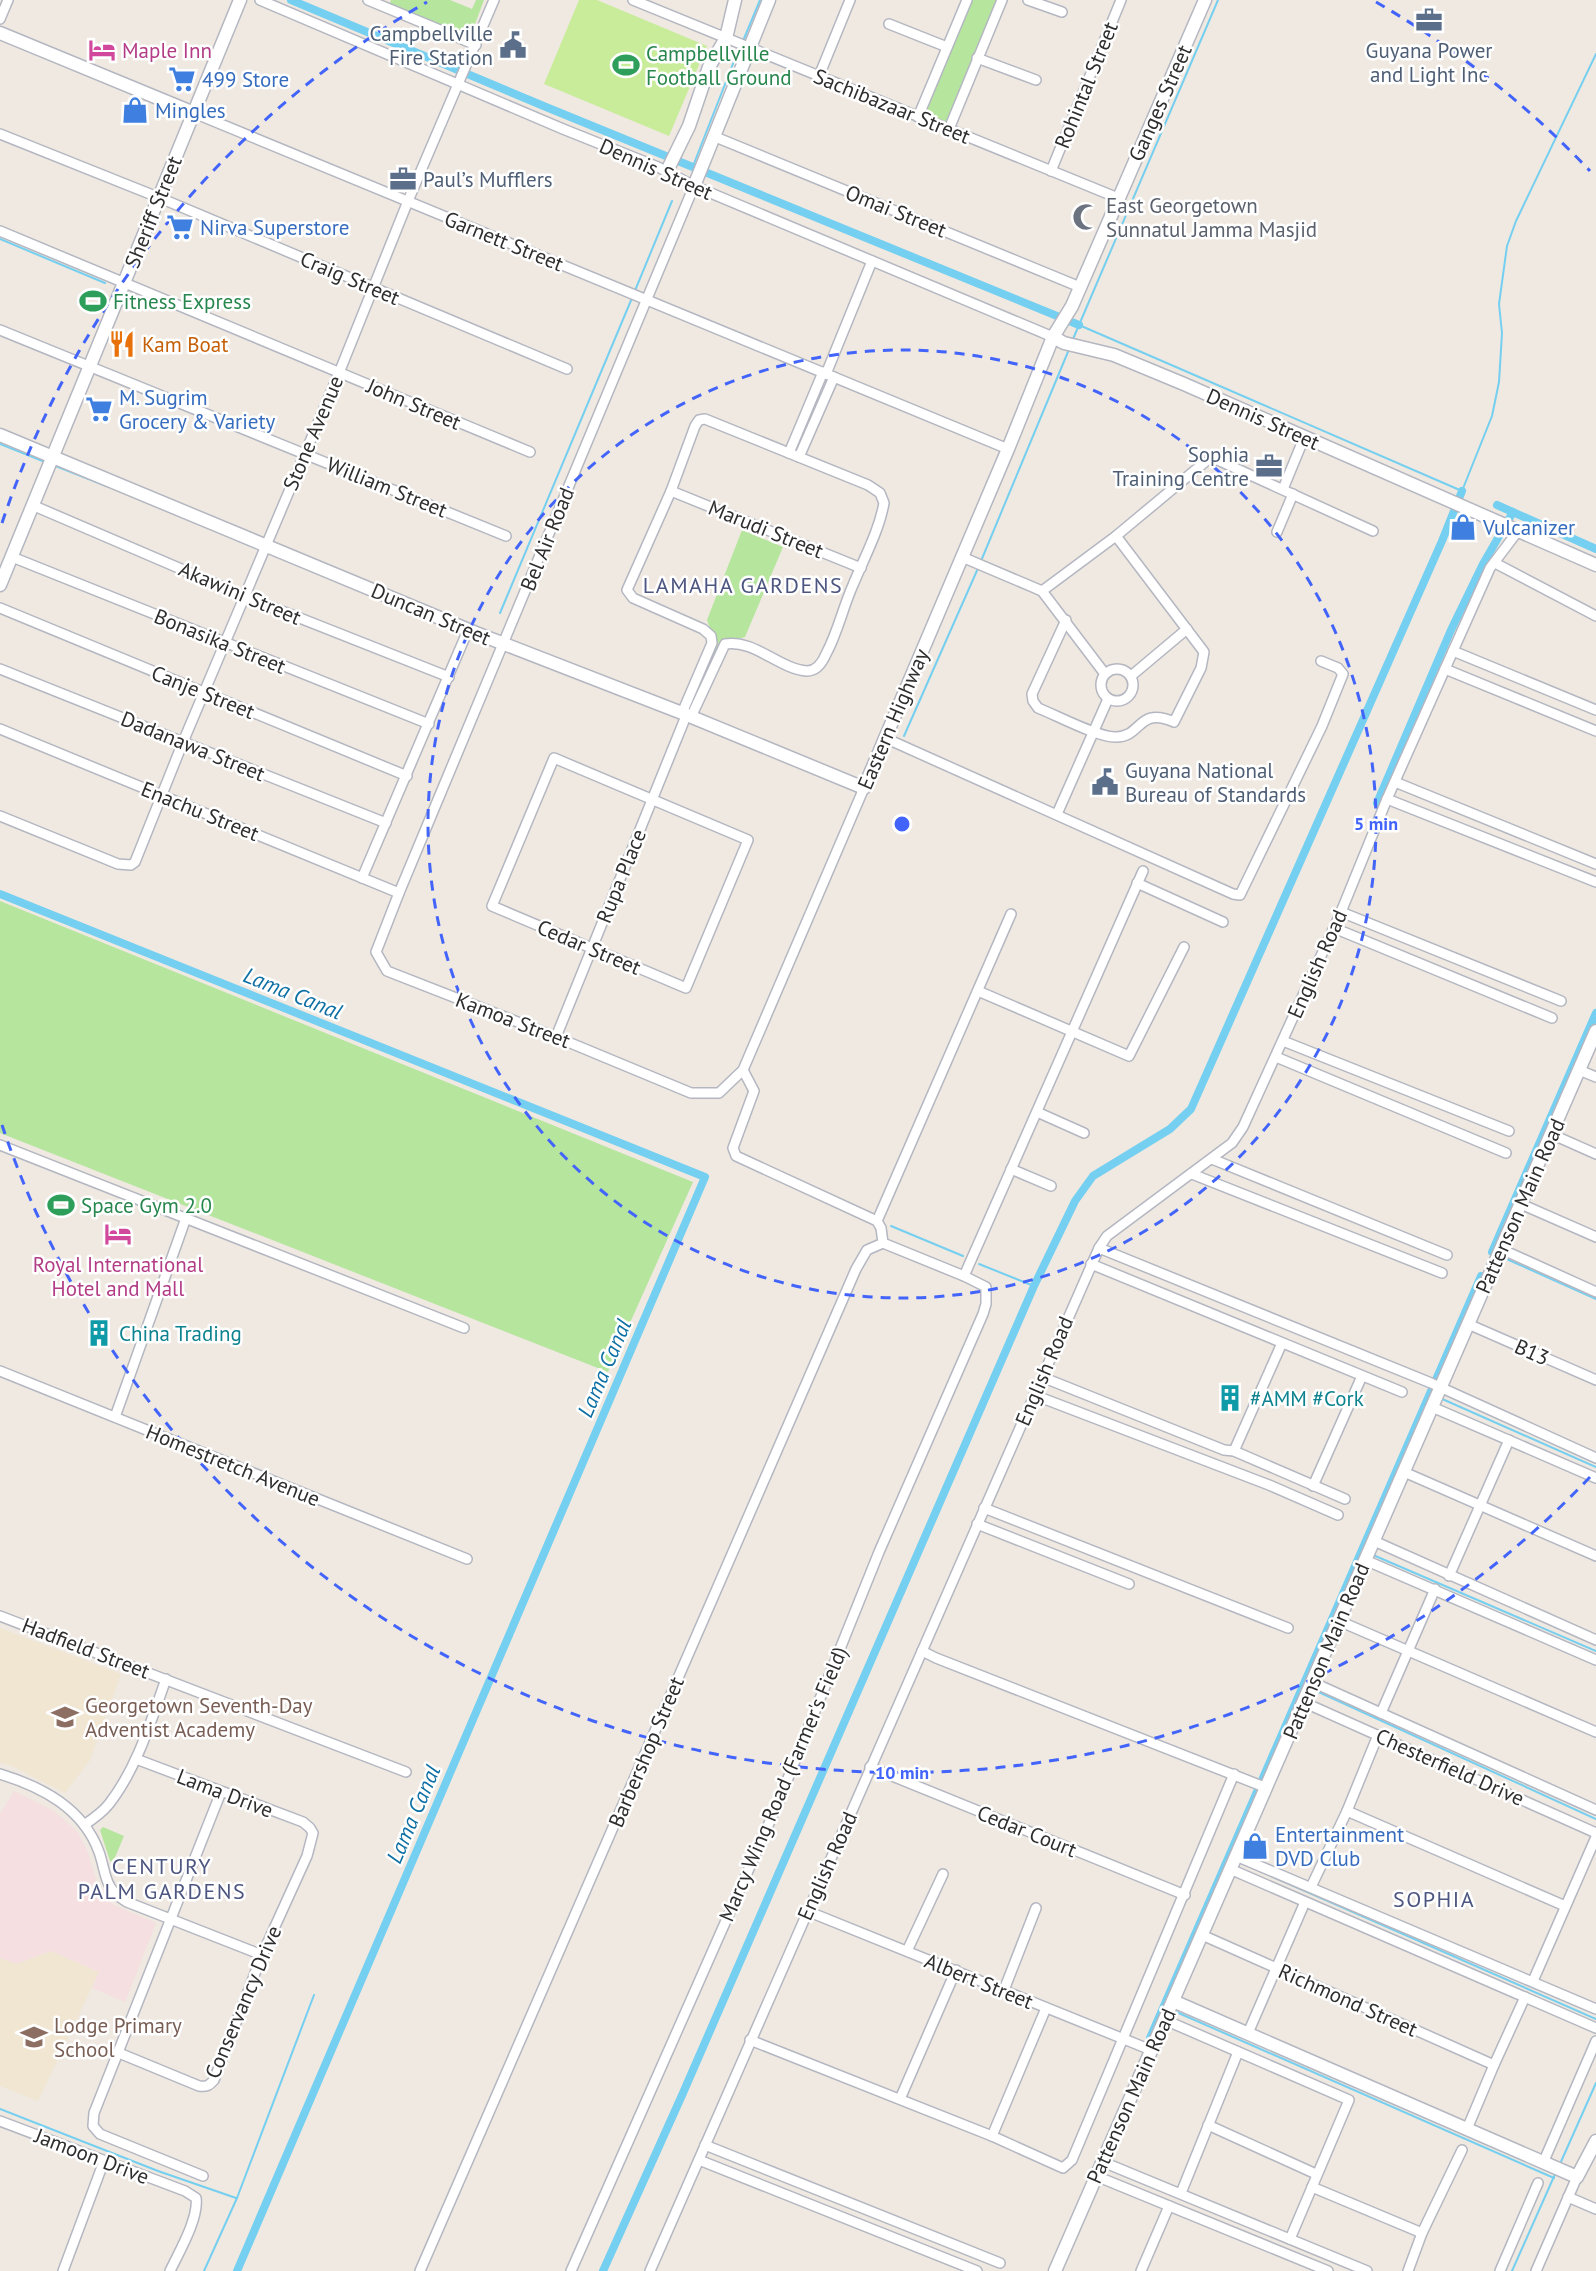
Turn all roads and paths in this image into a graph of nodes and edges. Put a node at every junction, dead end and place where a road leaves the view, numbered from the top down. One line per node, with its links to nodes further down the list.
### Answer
1 (8, 0): 16 (street)
2 (240, 0): 27 (street, Sheriff Street)
3 (260, 0): 26 (street, Dennis Street)
4 (368, 0): 20 (street)
5 (494, 0): 20 (street, Stone Avenue)
6 (633, 0): 19 (street, Sachibazaar Street)
7 (735, 0): 19 (street)
8 (769, 0): 22 (street)
9 (850, 0): 24 (street)
10 (967, 0): 21 (street)
11 (1002, 0): 23 (street)
12 (1028, 0): 15 (street)
13 (1121, 0): 32 (street, Rohintal Street)
14 (1205, 0): 36 (street, Ganges Street)
15 (1062, 12)
16 (0, 19)
17 (889, 24): 21 (street)
18 (0, 33): 27 (street, Garnett Street)
19 (730, 40): 22 (street, Sachibazaar Street); 33 (street)
20 (476, 45): 26 (street, Stone Avenue)
21 (947, 46): 28 (street)
22 (747, 47): 24 (street, Sachibazaar Street); 31 (street)
23 (977, 58): 25 (street); 29 (street)
24 (819, 76): 28 (street, Sachibazaar Street)
25 (1036, 80)
26 (458, 85): 33 (street, Dennis Street); 37 (street, Stone Avenue)
27 (194, 112): 35 (street, Sheriff Street); 37 (street, Garnett Street)
28 (918, 117): 29 (street, Sachibazaar Street)
29 (949, 129): 32 (street, Sachibazaar Street)
30 (0, 134): 35 (street, Craig Street)
31 (713, 136): 34 (street); 41 (street, Omai Street)
32 (1051, 171): 36 (street, Sachibazaar Street)
33 (670, 173): 34 (street, Dennis Street)
34 (691, 184): 39 (street, Dennis Street); 43 (street, Bel Air Road)
35 (160, 198): 40 (street, Sheriff Street); 42 (street, Craig Street)
36 (1118, 198): 41 (street, Ganges Street)
37 (408, 201): 42 (street, Stone Avenue); 43 (street, Garnett Street)
38 (0, 231): 40 (street, John Street)
39 (872, 261): 45 (street, Dennis Street); 49 (street)
40 (124, 282): 46 (street, Sheriff Street); 48 (street, John Street)
41 (1080, 287): 45 (street, Ganges Street)
42 (374, 288): 47 (street, Craig Street); 48 (street, Stone Avenue)
43 (647, 300): 49 (street, Garnett Street); 83 (street, Bel Air Road)
44 (0, 330): 46 (street, William Street)
45 (1063, 338): 51 (street, Dennis Street); 52 (street, Eastern Highway)
46 (89, 367): 54 (street, William Street); 57 (street, Sheriff Street)
47 (567, 369)
48 (339, 373): 53 (street, John Street); 54 (street, Stone Avenue)
49 (828, 374): 52 (street, Garnett Street); 55 (street); 56 (street)
50 (0, 435): 57 (street, Duncan Street)
51 (1304, 438): 58 (street); 62 (street, Dennis Street)
52 (1008, 449): 69 (street, Eastern Highway)
53 (530, 452)
54 (304, 453): 65 (street, William Street); 67 (street, Stone Avenue)
55 (789, 453): 56 (street); 59 (street)
56 (799, 457): 72 (street)
57 (51, 461): 61 (street, Sheriff Street); 67 (street, Duncan Street)
58 (1283, 489): 60 (street); 66 (street)
59 (671, 491): 72 (street, Marudi Street); 82 (street)
60 (1293, 494): 63 (street); 64 (street)
61 (33, 505): 68 (street, Sheriff Street); 75 (street, Akawini Street)
62 (1510, 527): 70 (street, English Road); 71 (street)
63 (1373, 531)
64 (1277, 532)
65 (506, 536)
66 (1116, 536): 74 (street); 79 (street)
67 (265, 544): 75 (street, Stone Avenue); 80 (street, Duncan Street)
68 (12, 557): 73 (street, Sheriff Street); 81 (street, Bonasika Street)
69 (962, 557): 74 (street); 100 (street, Eastern Highway)
70 (1495, 563): 77 (street); 85 (street, English Road)
71 (1596, 565)
72 (861, 568): 84 (street)
73 (0, 585)
74 (1042, 591): 78 (street)
75 (244, 596): 81 (street, Stone Avenue); 91 (street, Akawini Street)
76 (0, 608): 92 (street, Canje Street)
77 (1596, 616)
78 (1066, 620): 89 (street); 99 (street)
79 (1187, 629): 90 (street); 99 (street)
80 (472, 632): 83 (street, Duncan Street); 91 (street)
81 (224, 642): 92 (street, Stone Avenue); 96 (street, Bonasika Street)
82 (712, 643): 84 (street); 95 (street)
83 (504, 644): 95 (street, Duncan Street); 116 (street, Bel Air Road)
84 (723, 647): 95 (street)
85 (1453, 651): 88 (street, English Road); 94 (street)
86 (1321, 661): 108 (street)
87 (0, 669): 101 (street, Dadanawa Street)
88 (1445, 669): 98 (street); 103 (street, English Road)
89 (1105, 674): 90 (street); 93 (street)
90 (1131, 676): 93 (street)
91 (449, 677): 96 (street)
92 (204, 692): 101 (street, Stone Avenue); 102 (street, Canje Street)
93 (1108, 699): 99 (street)
94 (1596, 710)
95 (686, 715): 104 (street, Duncan Street); 107 (street, Rupa Place)
96 (429, 724): 102 (street)
97 (0, 729): 105 (street, Enachu Street)
98 (1596, 730)
99 (1094, 731): 108 (street)
100 (885, 738): 104 (street, Eastern Highway); 108 (street)
101 (183, 742): 105 (street, Stone Avenue); 110 (street, Dadanawa Street)
102 (406, 776): 110 (street)
103 (1395, 782): 106 (street, English Road); 111 (street)
104 (864, 788): 131 (street, Eastern Highway)
105 (163, 795): 109 (street, Stone Avenue); 113 (street, Enachu Street)
106 (1387, 799): 114 (street); 117 (street, English Road)
107 (652, 800): 122 (street, Rupa Place); 122 (street, Cedar Street); 122 (street, Cedar Street)
108 (1057, 814)
109 (0, 816)
110 (386, 823): 113 (street)
111 (1596, 864)
112 (1143, 871): 115 (street)
113 (362, 878): 116 (street, Enachu Street)
114 (1596, 882)
115 (1137, 883): 119 (street); 127 (street)
116 (399, 893): 128 (street, Kamoa Street)
117 (1341, 912): 120 (street, English Road); 124 (street)
118 (1011, 914): 123 (street)
119 (1223, 922)
120 (1334, 928): 125 (street); 129 (street, English Road)
121 (1184, 947): 127 (street)
122 (592, 948): 128 (street, Rupa Place)
123 (978, 991): 127 (street); 148 (street)
124 (1561, 1001)
125 (1552, 1018)
126 (1596, 1031): 132 (street, Pattenson Main Road)
127 (1071, 1033): 135 (street)
128 (556, 1037): 134 (street, Kamoa Street)
129 (1283, 1041): 130 (street, English Road); 136 (street)
130 (1276, 1057): 140 (street); 142 (street, English Road)
131 (743, 1070): 134 (street, Eastern Highway); 148 (street)
132 (1579, 1070): 133 (street); 138 (street, Pattenson Main Road)
133 (1596, 1077)
134 (719, 1093)
135 (1036, 1112): 137 (street); 143 (street)
136 (1509, 1131)
137 (1084, 1133)
138 (1551, 1134): 141 (street); 146 (street, Pattenson Main Road)
139 (0, 1145): 147 (street)
140 (1506, 1153)
141 (1596, 1154)
142 (1212, 1159): 144 (street, English Road); 153 (street)
143 (1011, 1169): 145 (street); 156 (street)
144 (1192, 1174): 151 (street, English Road); 155 (street)
145 (1051, 1186)
146 (1521, 1204): 149 (street); 152 (street, Pattenson Main Road)
147 (186, 1218): 159 (street); 169 (street)
148 (877, 1221): 150 (street)
149 (1596, 1237)
150 (883, 1243): 156 (street); 272 (street, Barbershop Street)
151 (1099, 1248): 154 (street, English Road); 165 (street)
152 (1501, 1249): 157 (street); 158 (street, Pattenson Main Road)
153 (1447, 1255)
154 (1091, 1264): 160 (street); 163 (street, English Road)
155 (1442, 1273)
156 (964, 1276): 273 (street, Marcy Wing Road (Farmer's Field))
157 (1596, 1292)
158 (1468, 1324): 164 (street, B13); 165 (street, Pattenson Main Road)
159 (464, 1328)
160 (1282, 1343): 162 (street); 171 (street)
161 (0, 1371): 169 (street, Homestretch Avenue)
162 (1362, 1376): 166 (street); 175 (street)
163 (1042, 1377): 167 (street, English Road); 171 (street)
164 (1596, 1380)
165 (1438, 1387): 168 (street, Pattenson Main Road); 172 (street)
166 (1402, 1392)
167 (1034, 1395): 178 (street, English Road); 179 (street)
168 (1433, 1405): 170 (street); 173 (street, Pattenson Main Road)
169 (115, 1417): 183 (street, Homestretch Avenue)
170 (1509, 1440): 174 (street); 177 (street)
171 (1234, 1451): 175 (street)
172 (1596, 1458)
173 (1404, 1472): 177 (street); 181 (street, Pattenson Main Road)
174 (1596, 1478)
175 (1313, 1486): 176 (street)
176 (1345, 1499)
177 (1480, 1505): 182 (street); 186 (street)
178 (984, 1508): 180 (street, English Road); 185 (street)
179 (1338, 1515)
180 (977, 1524): 185 (street); 192 (street, English Road)
181 (1373, 1542): 184 (street, Pattenson Main Road); 186 (street)
182 (1596, 1556)
183 (467, 1558)
184 (1366, 1558): 187 (street); 189 (street, Pattenson Main Road)
185 (1127, 1564): 190 (street)
186 (1449, 1576): 191 (street)
187 (1435, 1589): 193 (street); 194 (street)
188 (0, 1616): 195 (street, Hadfield Street)
189 (1338, 1621): 193 (street); 196 (street, Pattenson Main Road)
190 (1288, 1628)
191 (1596, 1640)
192 (922, 1651): 202 (street, English Road); 205 (street)
193 (1408, 1651): 198 (street); 199 (street)
194 (1596, 1660)
195 (166, 1679): 201 (street); 203 (street, Hadfield Street)
196 (1312, 1682): 197 (street, Pattenson Main Road); 198 (street, Chesterfield Drive)
197 (1303, 1702): 200 (street, Chesterfield Drive); 206 (street, Pattenson Main Road)
198 (1381, 1713): 208 (street, Chesterfield Drive)
199 (1596, 1732)
200 (1378, 1735): 209 (street); 212 (street, Chesterfield Drive)
201 (136, 1759): 207 (street, Lama Drive); 210 (street)
202 (870, 1767): 217 (street, Cedar Court); 221 (street, English Road)
203 (406, 1772)
204 (0, 1774): 210 (street)
205 (1234, 1774): 206 (street); 217 (street)
206 (1264, 1787): 213 (street, Pattenson Main Road)
207 (221, 1792): 211 (street, Lama Drive); 222 (street)
208 (1596, 1810)
209 (1347, 1811): 216 (street); 219 (street)
210 (84, 1825): 222 (street)
211 (312, 1830): 225 (street, Conservancy Drive)
212 (1596, 1835): 219 (street)
213 (1236, 1856): 214 (street, Pattenson Main Road); 216 (street)
214 (1230, 1869): 218 (street); 223 (street, Pattenson Main Road)
215 (943, 1874): 224 (street)
216 (1311, 1887): 228 (street)
217 (1185, 1894): 237 (street)
218 (1305, 1902): 226 (street); 230 (street)
219 (1564, 1906): 228 (street)
220 (1036, 1908): 229 (street)
221 (807, 1911): 224 (street, Albert Street); 238 (street, English Road)
222 (172, 1919): 225 (street); 242 (street)
223 (1202, 1935): 226 (street, Richmond Street); 231 (street, Pattenson Main Road)
224 (907, 1951): 227 (street, Albert Street)
225 (262, 1955): 242 (street, Conservancy Drive)
226 (1277, 1968): 236 (street); 243 (street, Richmond Street)
227 (956, 1970): 229 (street, Albert Street); 244 (street)
228 (1533, 1981): 233 (street)
229 (1004, 1990): 232 (street, Albert Street)
230 (1525, 1998): 235 (street); 243 (street)
231 (1173, 2001): 234 (street, Pattenson Main Road); 236 (street)
232 (1046, 2008): 237 (street, Albert Street); 248 (street)
233 (1596, 2009)
234 (1165, 2020): 240 (street, Pattenson Main Road); 241 (street)
235 (1596, 2028)
236 (1248, 2033): 247 (street)
237 (1123, 2038): 240 (street, Albert Street); 248 (street)
238 (750, 2040): 244 (street); 250 (street, English Road)
239 (1596, 2041): 254 (street)
240 (1147, 2048): 255 (street, Pattenson Main Road)
241 (1238, 2052): 246 (street); 256 (street)
242 (119, 2053): 257 (street)
243 (1494, 2064): 247 (street)
244 (900, 2099): 248 (street)
245 (0, 2121): 253 (street, Jamoon Drive)
246 (1208, 2125): 256 (street); 261 (street)
247 (1467, 2129): 254 (street)
248 (992, 2136)
249 (1596, 2141): 258 (street)
250 (705, 2145): 252 (street, English Road); 266 (street)
251 (1462, 2150): 265 (street)
252 (699, 2160): 268 (street); 274 (street, English Road)
253 (104, 2161): 270 (street); 271 (street, Jamoon Drive)
254 (1544, 2163): 258 (street)
255 (1100, 2168): 261 (street); 263 (street); 276 (street, Pattenson Main Road)
256 (1316, 2174): 260 (street)
257 (203, 2176)
258 (1577, 2176): 262 (street)
259 (1538, 2183): 281 (street)
260 (1312, 2187): 265 (street); 267 (street)
261 (1181, 2193): 267 (street)
262 (1568, 2197): 264 (street); 282 (street)
263 (1169, 2206): 277 (street); 278 (street)
264 (1596, 2209)
265 (1422, 2233): 280 (street)
266 (932, 2236): 268 (street); 269 (street)
267 (1290, 2239): 279 (street)
268 (926, 2250): 275 (street)
269 (1000, 2263)
270 (63, 2271)
271 (170, 2271)
272 (420, 2271)
273 (571, 2271)
274 (650, 2271)
275 (977, 2271)
276 (1055, 2271)
277 (1141, 2271)
278 (1328, 2271)
279 (1367, 2271)
280 (1408, 2271)
281 (1500, 2271)
282 (1536, 2271)

